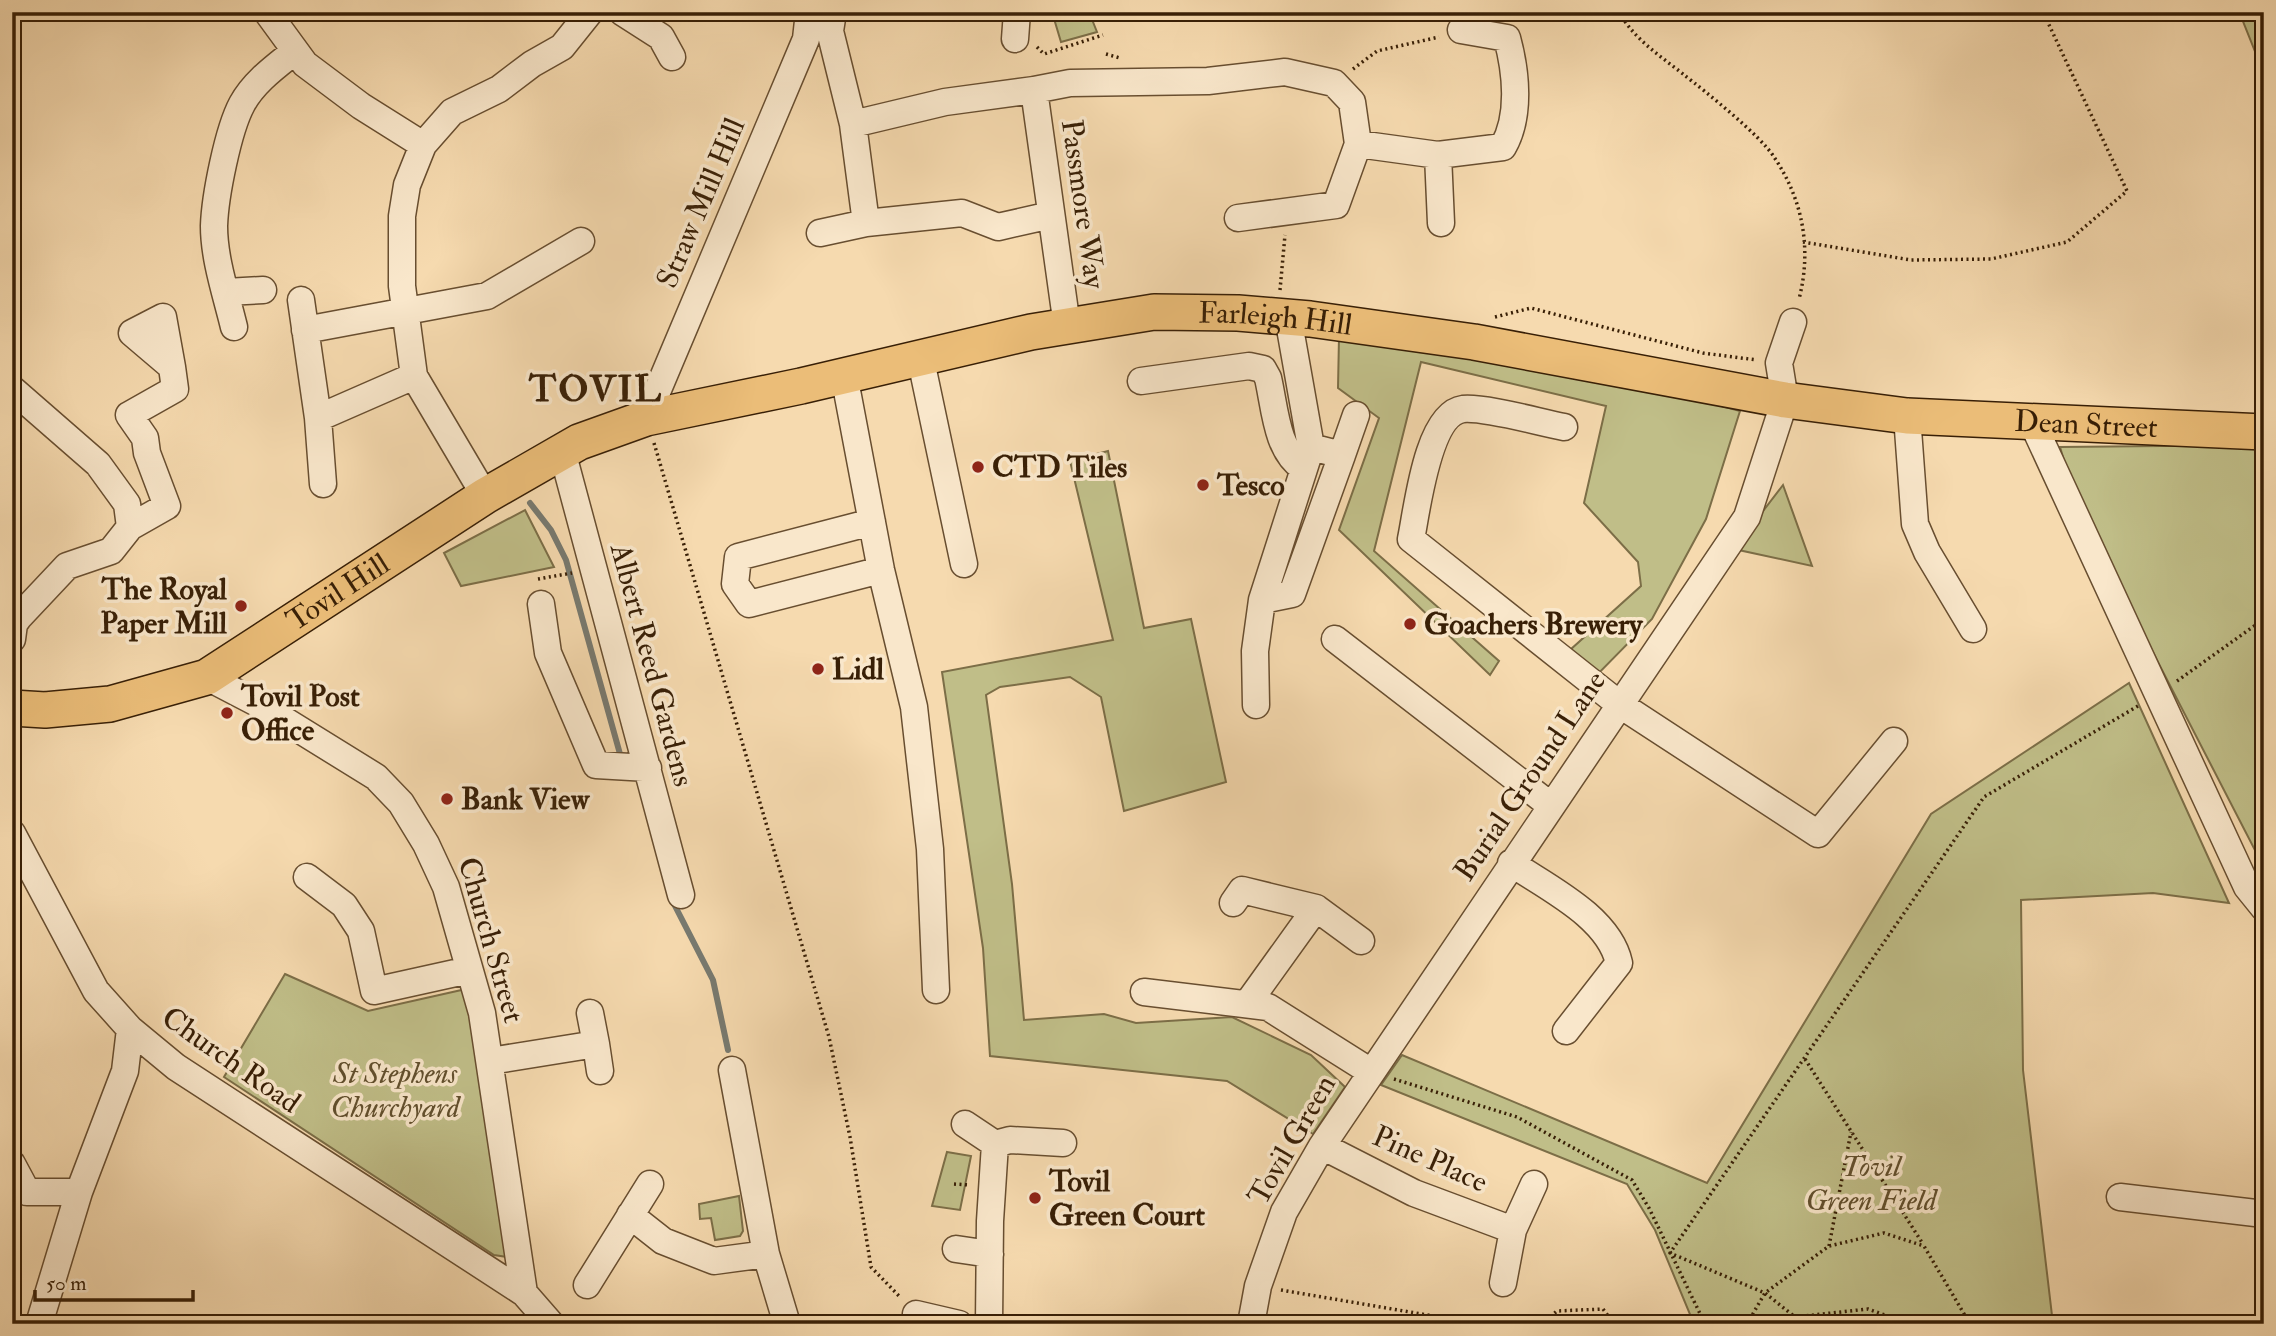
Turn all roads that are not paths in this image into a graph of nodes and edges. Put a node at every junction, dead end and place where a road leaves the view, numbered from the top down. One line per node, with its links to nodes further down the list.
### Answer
1 (267, 12): 9 (street)
2 (590, 12): 14 (street)
3 (622, 12): 10 (street)
4 (809, 12): 41 (street, Straw Mill Hill)
5 (833, 12): 12 (street)
6 (1017, 12): 8 (street)
7 (1461, 30): 15 (street)
8 (1015, 40)
9 (295, 51): 14 (street); 23 (street)
10 (672, 57)
11 (1034, 90): 12 (street, Passmore Way); 13 (street, Passmore Way); 16 (street, Passmore Way)
12 (853, 124): 18 (street)
13 (1358, 144): 15 (street); 17 (street)
14 (423, 145): 25 (street)
15 (1438, 155): 19 (street)
16 (1051, 215): 18 (street); 28 (street, Passmore Way)
17 (1238, 218)
18 (866, 223): 20 (street)
19 (1441, 223)
20 (820, 233)
21 (581, 241): 25 (street)
22 (263, 290): 23 (street)
23 (226, 292): 29 (street)
24 (301, 300): 30 (street)
25 (404, 310): 30 (street); 34 (street)
26 (1288, 317): 28 (main road, Farleigh Hill); 37 (main road, Farleigh Hill); 47 (street)
27 (1793, 322): 37 (street)
28 (1067, 326): 31 (main road, Farleigh Hill)
29 (234, 327)
30 (305, 330): 40 (street)
31 (920, 356): 33 (main road, Farleigh Hill); 52 (street)
32 (172, 368): 51 (street)
33 (844, 375): 41 (main road, Farleigh Hill); 50 (street)
34 (414, 376): 40 (street); 49 (street)
35 (1141, 382): 47 (street)
36 (12, 389): 51 (street)
37 (1785, 400): 39 (main road, Farleigh Hill); 61 (street, Burial Ground Lane)
38 (1356, 415): 46 (street)
39 (1907, 416): 42 (main road, Dean Street); 57 (street)
40 (318, 418): 48 (street)
41 (646, 418): 45 (main road, Tovil Hill)
42 (2033, 424): 44 (main road, Dean Street); 73 (street)
43 (1564, 427): 61 (street)
44 (2264, 432)
45 (562, 451): 49 (main road, Tovil Hill); 65 (street, Albert Reed Gardens)
46 (1342, 455): 47 (street); 54 (street)
47 (1307, 457): 54 (street)
48 (323, 484)
49 (485, 496): 60 (main road, Tovil Hill)
50 (872, 522): 53 (street); 53 (street)
51 (130, 527): 56 (street)
52 (964, 564)
53 (881, 570): 76 (street)
54 (1262, 600): 62 (street)
55 (541, 604): 65 (street)
56 (18, 607): 58 (street)
57 (1973, 629)
58 (12, 639)
59 (1335, 639): 66 (street)
60 (207, 677): 63 (main road, Tovil Hill); 75 (street, Church Street)
61 (1619, 704): 64 (street); 66 (street, Burial Ground Lane)
62 (1256, 705)
63 (12, 709)
64 (1894, 741)
65 (648, 768): 70 (street, Albert Reed Gardens)
66 (1550, 806): 68 (street, Burial Ground Lane)
67 (12, 833): 80 (street, Church Road)
68 (1511, 863): 81 (street); 86 (street, Burial Ground Lane)
69 (307, 877): 75 (street)
70 (681, 895)
71 (1233, 903): 72 (street)
72 (1317, 908): 74 (street); 78 (street)
73 (2264, 908)
74 (1361, 942)
75 (469, 970): 83 (street, Church Street)
76 (936, 990)
77 (1144, 992): 78 (street)
78 (1247, 1004): 86 (street)
79 (590, 1013): 82 (street)
80 (130, 1029): 94 (street); 104 (street, Church Road)
81 (1566, 1031)
82 (596, 1044): 83 (street); 85 (street)
83 (490, 1061): 104 (street, Church Street)
84 (732, 1070): 100 (street)
85 (600, 1071)
86 (1371, 1072): 90 (street, Tovil Green)
87 (965, 1124): 89 (street)
88 (1063, 1143): 89 (street)
89 (995, 1144): 101 (street)
90 (1322, 1146): 98 (street, Pine Place); 111 (street, Tovil Green)
91 (12, 1164): 94 (street)
92 (650, 1184): 97 (street)
93 (1534, 1184): 98 (street, Pine Place)
94 (79, 1192): 106 (street)
95 (2120, 1197): 96 (street)
96 (2264, 1214)
97 (631, 1215): 100 (street); 103 (street)
98 (1513, 1230): 102 (street, Pine Place)
99 (956, 1249): 101 (street)
100 (766, 1254): 108 (street)
101 (990, 1254): 110 (street)
102 (1503, 1283)
103 (587, 1285)
104 (524, 1293): 107 (street, Church Road)
105 (916, 1314): 109 (street)
106 (39, 1324)
107 (551, 1324)
108 (787, 1324)
109 (958, 1324)
110 (989, 1324)
111 (1251, 1324)

